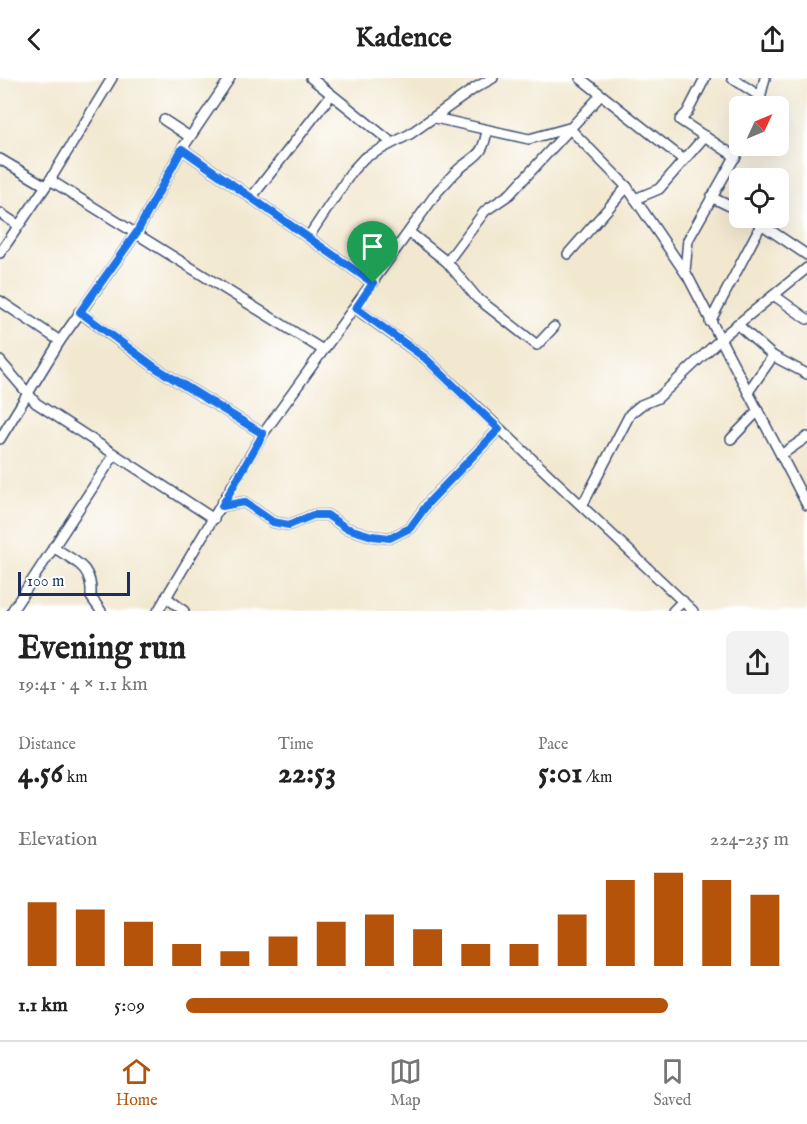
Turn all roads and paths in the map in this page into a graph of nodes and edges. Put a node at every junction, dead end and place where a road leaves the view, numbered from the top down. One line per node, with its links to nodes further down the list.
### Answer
1 (112, 78): 24 (street)
2 (230, 78): 18 (street)
3 (311, 78): 9 (street)
4 (493, 78): 13 (street)
5 (580, 78): 10 (street)
6 (705, 78): 17 (street)
7 (732, 78): 11 (street)
8 (765, 78): 12 (street)
9 (331, 94): 19 (street); 27 (street)
10 (601, 95): 15 (street); 23 (street)
11 (752, 96)
12 (760, 96)
13 (435, 118): 16 (street); 19 (street)
14 (164, 120): 18 (street)
15 (569, 128): 16 (street); 25 (street); 40 (street)
16 (487, 130): 35 (street)
17 (705, 136): 21 (street); 23 (street)
18 (190, 137): 20 (street)
19 (391, 142): 36 (street)
20 (182, 149): 27 (street); 34 (street)
21 (736, 157): 26 (street)
22 (0, 159): 24 (street)
23 (684, 160): 28 (street)
24 (47, 183): 31 (street); 34 (street)
25 (627, 187): 28 (street); 38 (street)
26 (711, 197): 29 (street); 42 (street)
27 (251, 198): 36 (street)
28 (635, 199): 42 (street)
29 (729, 206)
30 (0, 213): 31 (street)
31 (18, 225): 37 (street)
32 (759, 228): 49 (street)
33 (769, 228): 39 (street)
34 (137, 232): 47 (street); 54 (street)
35 (409, 232): 40 (street); 43 (street)
36 (309, 236): 43 (street)
37 (0, 253)
38 (568, 254)
39 (807, 255)
40 (447, 262): 51 (street)
41 (807, 268): 44 (street)
42 (686, 274): 49 (street)
43 (373, 283): 46 (street)
44 (775, 296): 48 (street); 50 (street)
45 (0, 301): 53 (street)
46 (356, 308): 54 (street); 61 (street)
47 (80, 312): 53 (street); 62 (street)
48 (807, 319)
49 (710, 322): 52 (street)
50 (737, 324): 52 (street); 55 (street)
51 (554, 327)
52 (720, 340): 58 (street); 70 (street)
53 (60, 341): 59 (street)
54 (323, 350): 62 (street)
55 (773, 356): 57 (street); 58 (street)
56 (0, 361): 59 (street)
57 (807, 374)
58 (748, 392): 60 (street)
59 (29, 394): 64 (street); 66 (street)
60 (758, 411): 65 (street); 67 (street)
61 (499, 429): 69 (street); 70 (street)
62 (263, 434): 69 (street)
63 (807, 437): 67 (street)
64 (0, 438)
65 (731, 439)
66 (114, 455): 71 (street); 72 (street)
67 (781, 455): 68 (street)
68 (807, 505)
69 (222, 506): 71 (street)
70 (582, 506): 74 (street)
71 (214, 519): 73 (street)
72 (53, 547): 75 (street); 76 (street)
73 (166, 597): 77 (street); 78 (street)
74 (683, 601): 79 (street); 80 (street)
75 (12, 611)
76 (101, 611)
77 (158, 611)
78 (183, 611)
79 (673, 611)
80 (693, 611)

